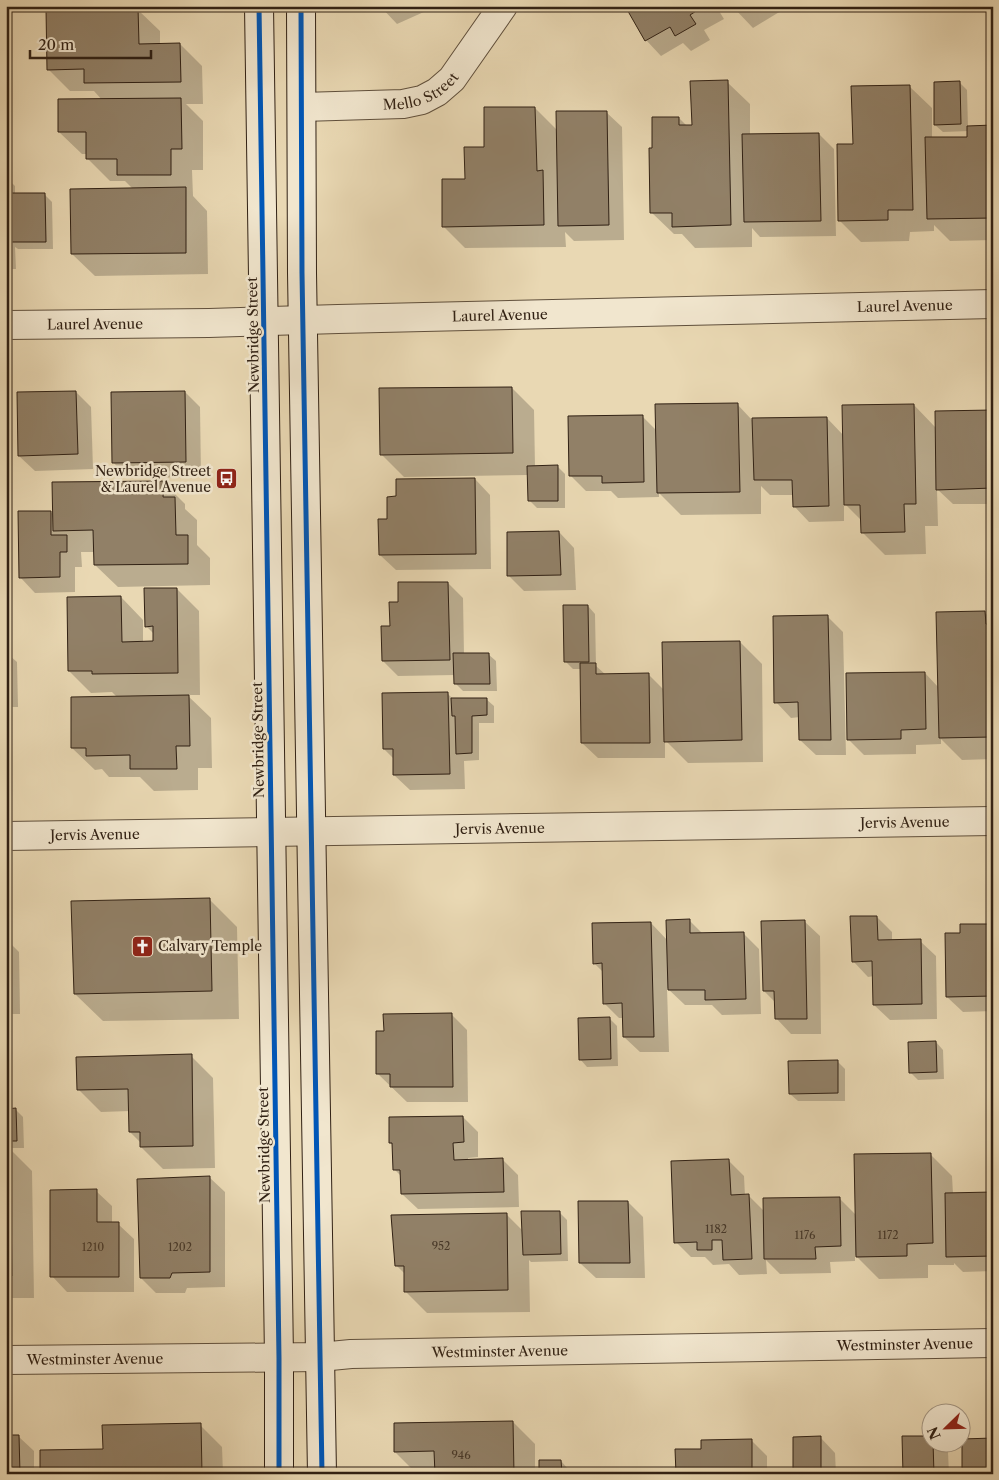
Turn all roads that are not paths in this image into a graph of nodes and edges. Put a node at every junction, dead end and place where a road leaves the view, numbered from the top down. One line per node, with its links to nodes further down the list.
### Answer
1 (259, 6): 7 (street, Newbridge Street)
2 (301, 6): 4 (street)
3 (503, 6): 4 (street, Mello Street)
4 (302, 107): 6 (street)
5 (993, 304): 6 (street, Laurel Avenue)
6 (304, 321): 7 (street, Laurel Avenue); 11 (street)
7 (264, 322): 8 (street, Laurel Avenue); 10 (street, Newbridge Street)
8 (6, 325)
9 (993, 821): 11 (street, Jervis Avenue)
10 (270, 831): 11 (street, Jervis Avenue); 12 (street, Jervis Avenue); 15 (street, Newbridge Street)
11 (311, 831): 14 (street)
12 (6, 836)
13 (993, 1343): 14 (street, Westminster Avenue)
14 (320, 1357): 15 (street, Westminster Avenue); 18 (street)
15 (279, 1358): 16 (street, Westminster Avenue); 17 (street, Newbridge Street)
16 (6, 1360)
17 (279, 1474)
18 (322, 1474)

